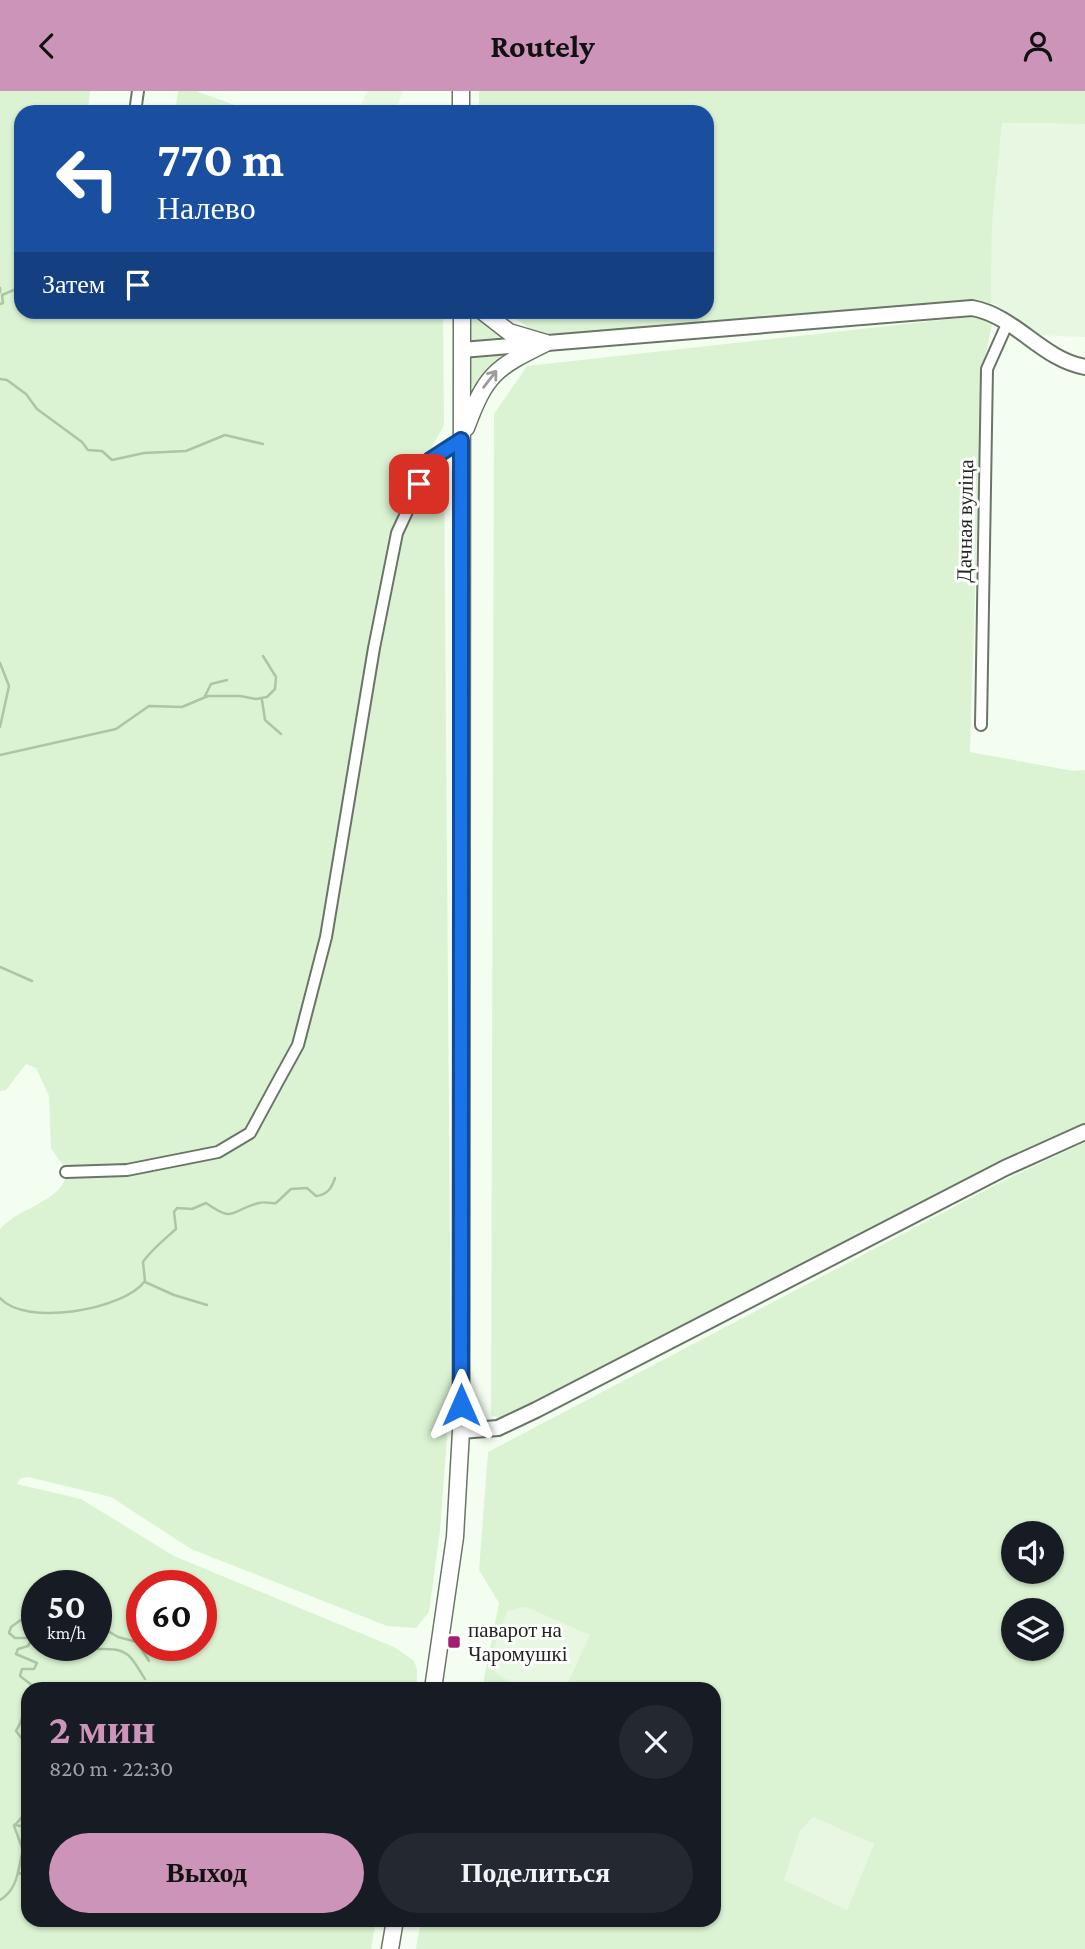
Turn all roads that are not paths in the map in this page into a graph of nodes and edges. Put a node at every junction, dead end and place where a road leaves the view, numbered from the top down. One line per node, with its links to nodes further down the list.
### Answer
1 (462, 319): 5 (main road)
2 (492, 319): 4 (main road)
3 (1008, 321): 4 (street); 6 (street); 8 (street, Дачная вуліца)
4 (546, 343): 5 (street); 7 (main road, one-way to 4)
5 (462, 350): 7 (main road)
6 (1085, 367)
7 (461, 440): 10 (street); 11 (main road)
8 (981, 725)
9 (1085, 1132): 11 (street)
10 (65, 1172)
11 (461, 1431): 12 (main road)
12 (434, 1682)
13 (394, 1927): 14 (main road)
14 (390, 1949)

